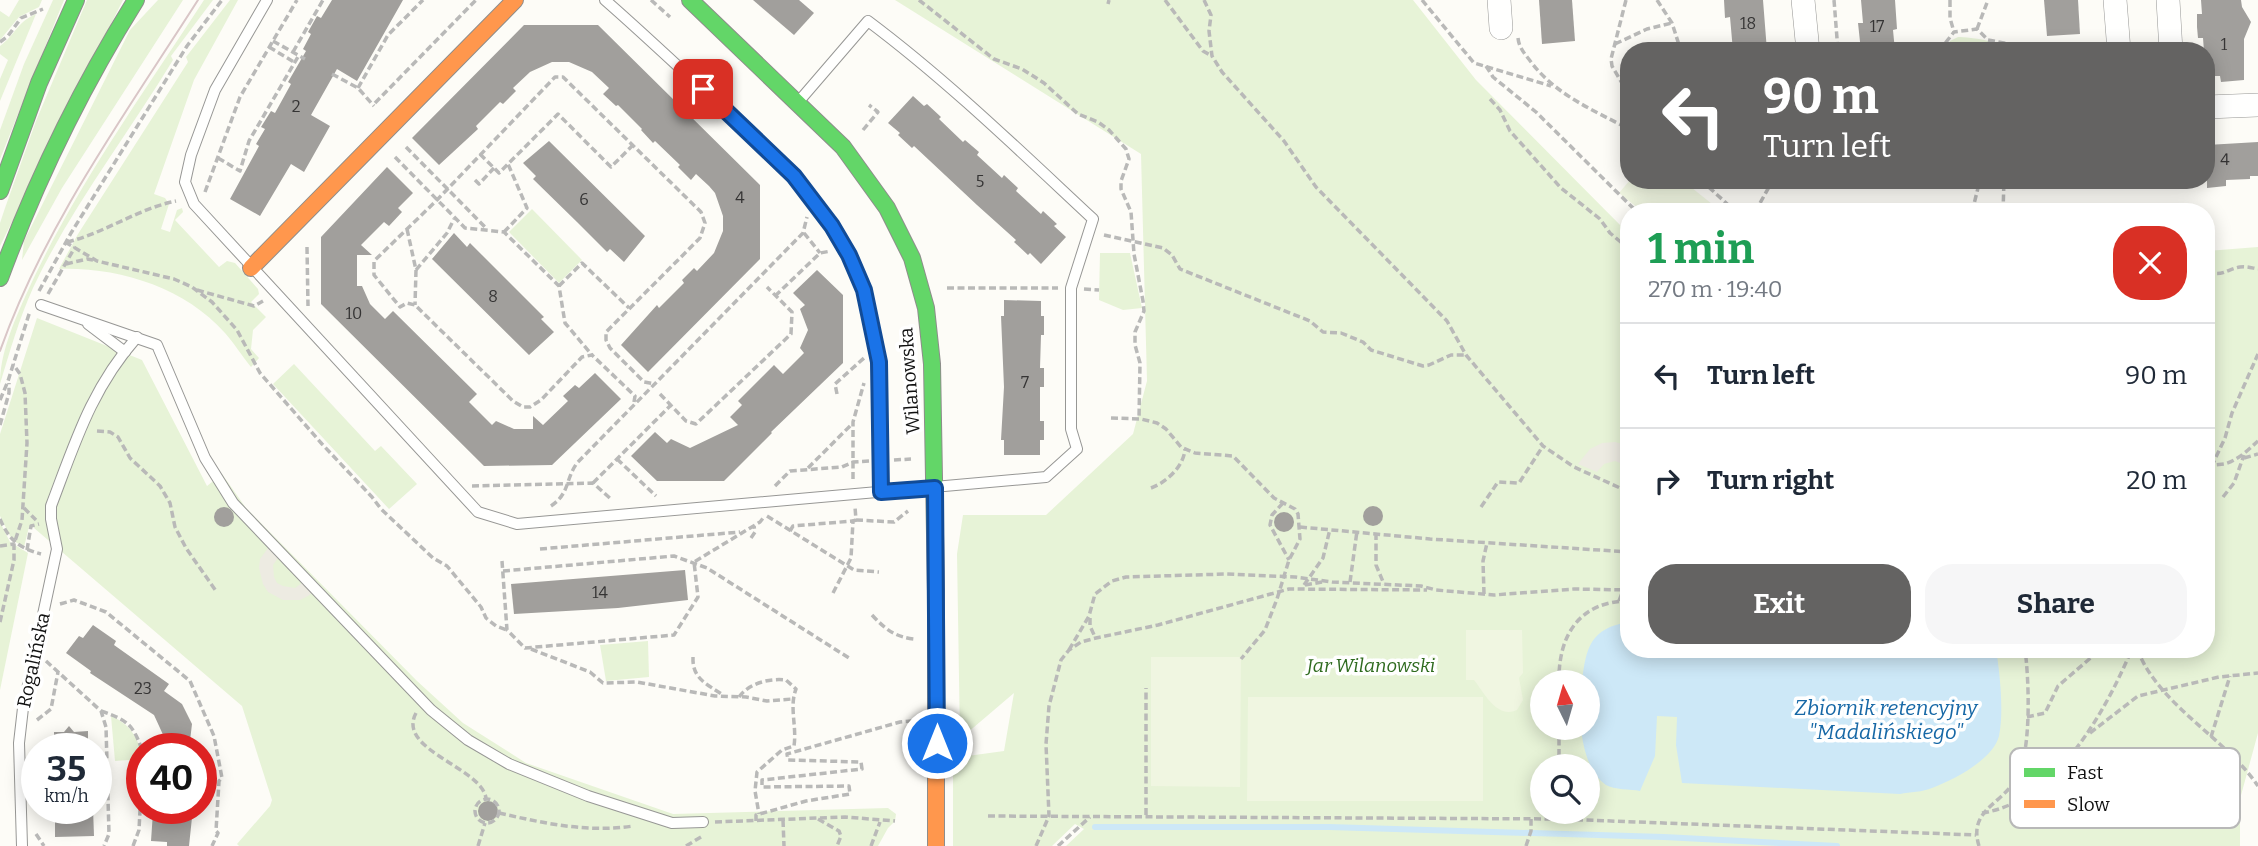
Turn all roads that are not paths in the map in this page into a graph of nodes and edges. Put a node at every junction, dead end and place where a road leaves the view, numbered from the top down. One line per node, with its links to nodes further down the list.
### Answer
1 (76, 0): 18 (street)
2 (136, 0): 20 (street)
3 (267, 0): 19 (lane)
4 (515, 0): 19 (street)
5 (606, 0): 26 (lane)
6 (690, 0): 15 (street, Wilanowska)
7 (1500, 0): 11 (street)
8 (1803, 0): 12 (street)
9 (2115, 0): 13 (street)
10 (2168, 0): 14 (street)
11 (1509, 28)
12 (1807, 42)
13 (2118, 42)
14 (2170, 42)
15 (798, 103): 25 (street, Wilanowska); 25 (lane)
16 (2258, 105): 17 (street)
17 (2215, 107)
18 (0, 191)
19 (251, 268): 26 (lane)
20 (0, 278)
21 (43, 301): 22 (lane)
22 (80, 318): 23 (lane); 24 (lane)
23 (137, 337): 24 (lane); 27 (lane)
24 (125, 352): 28 (lane, Rogalińska)
25 (935, 488): 26 (lane); 29 (street, Wilanowska)
26 (881, 492)
27 (703, 822)
28 (22, 846)
29 (936, 846)

